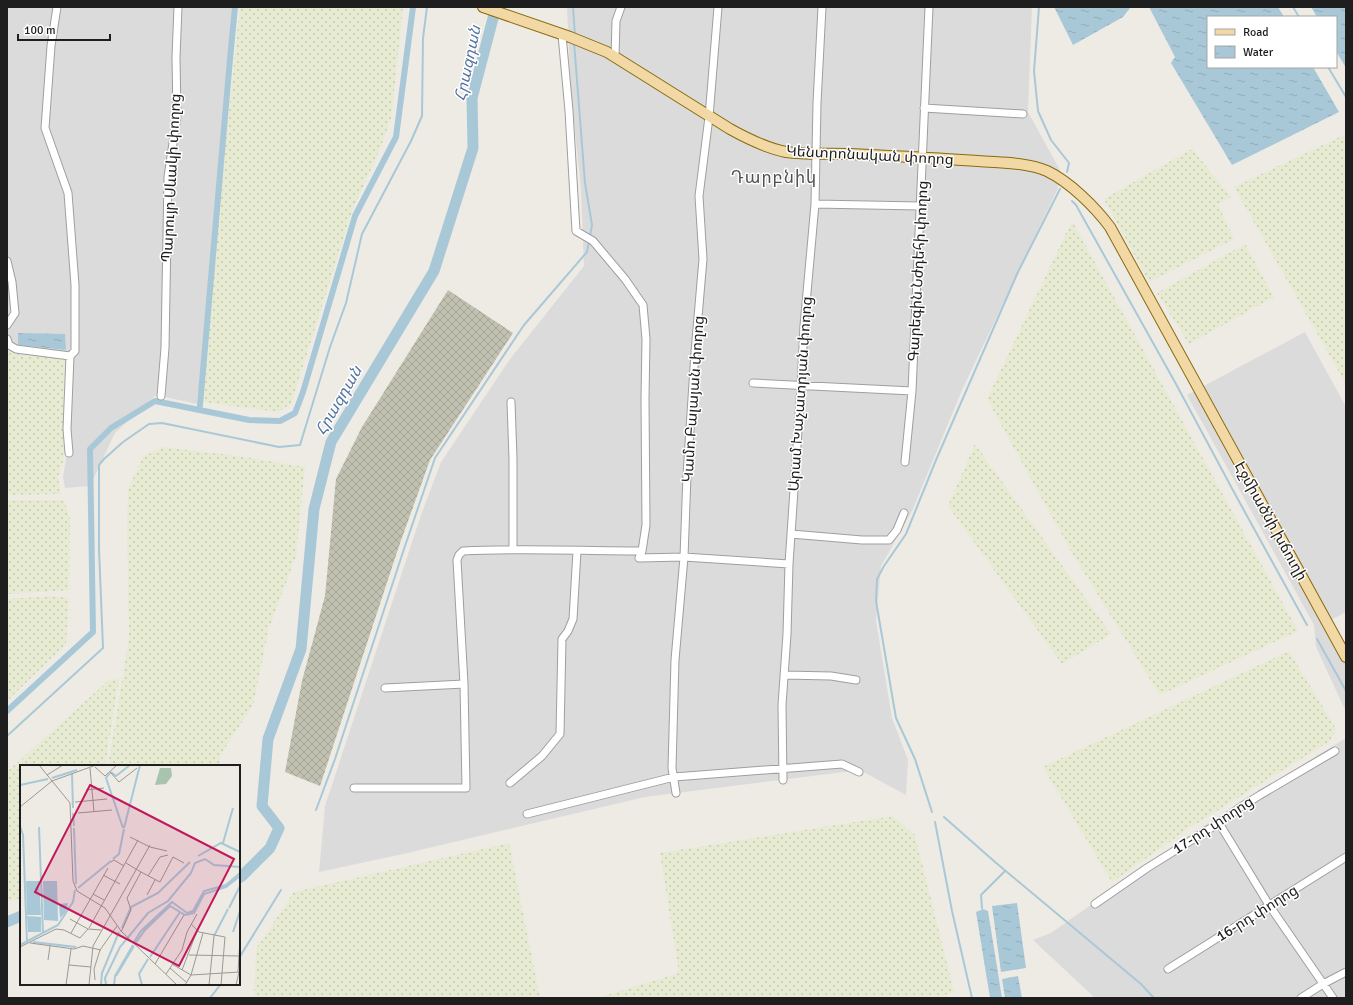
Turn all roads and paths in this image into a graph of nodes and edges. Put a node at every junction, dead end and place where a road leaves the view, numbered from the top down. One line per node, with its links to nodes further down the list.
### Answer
1 (57, 7): 20 (street)
2 (178, 7): 25 (street, Պարույր Սևակի փողոց)
3 (483, 7): 8 (main road, Կենտրոնական փողոց)
4 (621, 7): 9 (street)
5 (718, 7): 12 (street, Կամո Բալայան փողոց)
6 (822, 7): 13 (street, Արամ Խաչատրյան փողոց)
7 (929, 7): 10 (street, Գարեգին Նժդեհի փողոց)
8 (566, 36): 9 (main road, Կենտրոնական փողոց); 33 (street)
9 (615, 57): 12 (main road, Կենտրոնական փողոց)
10 (924, 108): 11 (street); 14 (street, Գարեգին Նժդեհի փողոց)
11 (1023, 114)
12 (709, 117): 13 (main road, Կենտրոնական փողոց); 34 (street, Կամո Բալայան փողոց)
13 (816, 154): 14 (main road, Կենտրոնական փողոց); 15 (street, Արամ Խաչատրյան փողոց)
14 (923, 157): 16 (street, Գարեգին Նժդեհի փողոց); 22 (main road, Կենտրոնական փողոց)
15 (815, 204): 16 (street); 23 (street, Արամ Խաչատրյան փողոց)
16 (920, 206): 24 (street, Գարեգին Նժդեհի փողոց)
17 (7, 261): 18 (street)
18 (7, 325)
19 (7, 339): 20 (street)
20 (70, 356): 27 (street)
21 (753, 383): 23 (street)
22 (1196, 385): 36 (main road, Էջմիածնի խճուղի)
23 (801, 386): 24 (street); 30 (street, Արամ Խաչատրյան փողոց)
24 (912, 391): 28 (street, Գարեգին Նժդեհի փողոց)
25 (161, 396)
26 (511, 402): 31 (street)
27 (68, 453)
28 (905, 462)
29 (904, 513): 30 (street)
30 (791, 534): 35 (street, Արամ Խաչատրյան փողոց)
31 (513, 549): 32 (street); 39 (street)
32 (577, 551): 33 (street); 46 (street)
33 (642, 552): 34 (street)
34 (684, 557): 35 (street); 44 (street, Կամո Բալայան փողոց)
35 (789, 564): 37 (street, Արամ Խաչատրյան փողոց)
36 (1346, 657)
37 (784, 675): 38 (street); 42 (street, Արամ Խաչատրյան փողոց)
38 (856, 680)
39 (464, 684): 40 (street); 47 (street)
40 (385, 688)
41 (1335, 751): 50 (street, 17-րդ փողոց)
42 (784, 769): 43 (street); 44 (street); 45 (street, Արամ Խաչատրյան փողոց)
43 (859, 772)
44 (674, 777): 48 (street, Կամո Բալայան փողոց); 49 (street)
45 (783, 780)
46 (510, 783)
47 (354, 788)
48 (676, 792)
49 (527, 814)
50 (1219, 823): 52 (street, 17-րդ փողոց); 53 (street)
51 (1346, 857): 53 (street, 16-րդ փողոց)
52 (1095, 904)
53 (1269, 905): 54 (street, 16-րդ փողոց); 56 (street)
54 (1168, 969)
55 (1346, 972): 56 (street)
56 (1323, 984): 57 (street); 58 (street)
57 (1301, 998)
58 (1333, 998)

